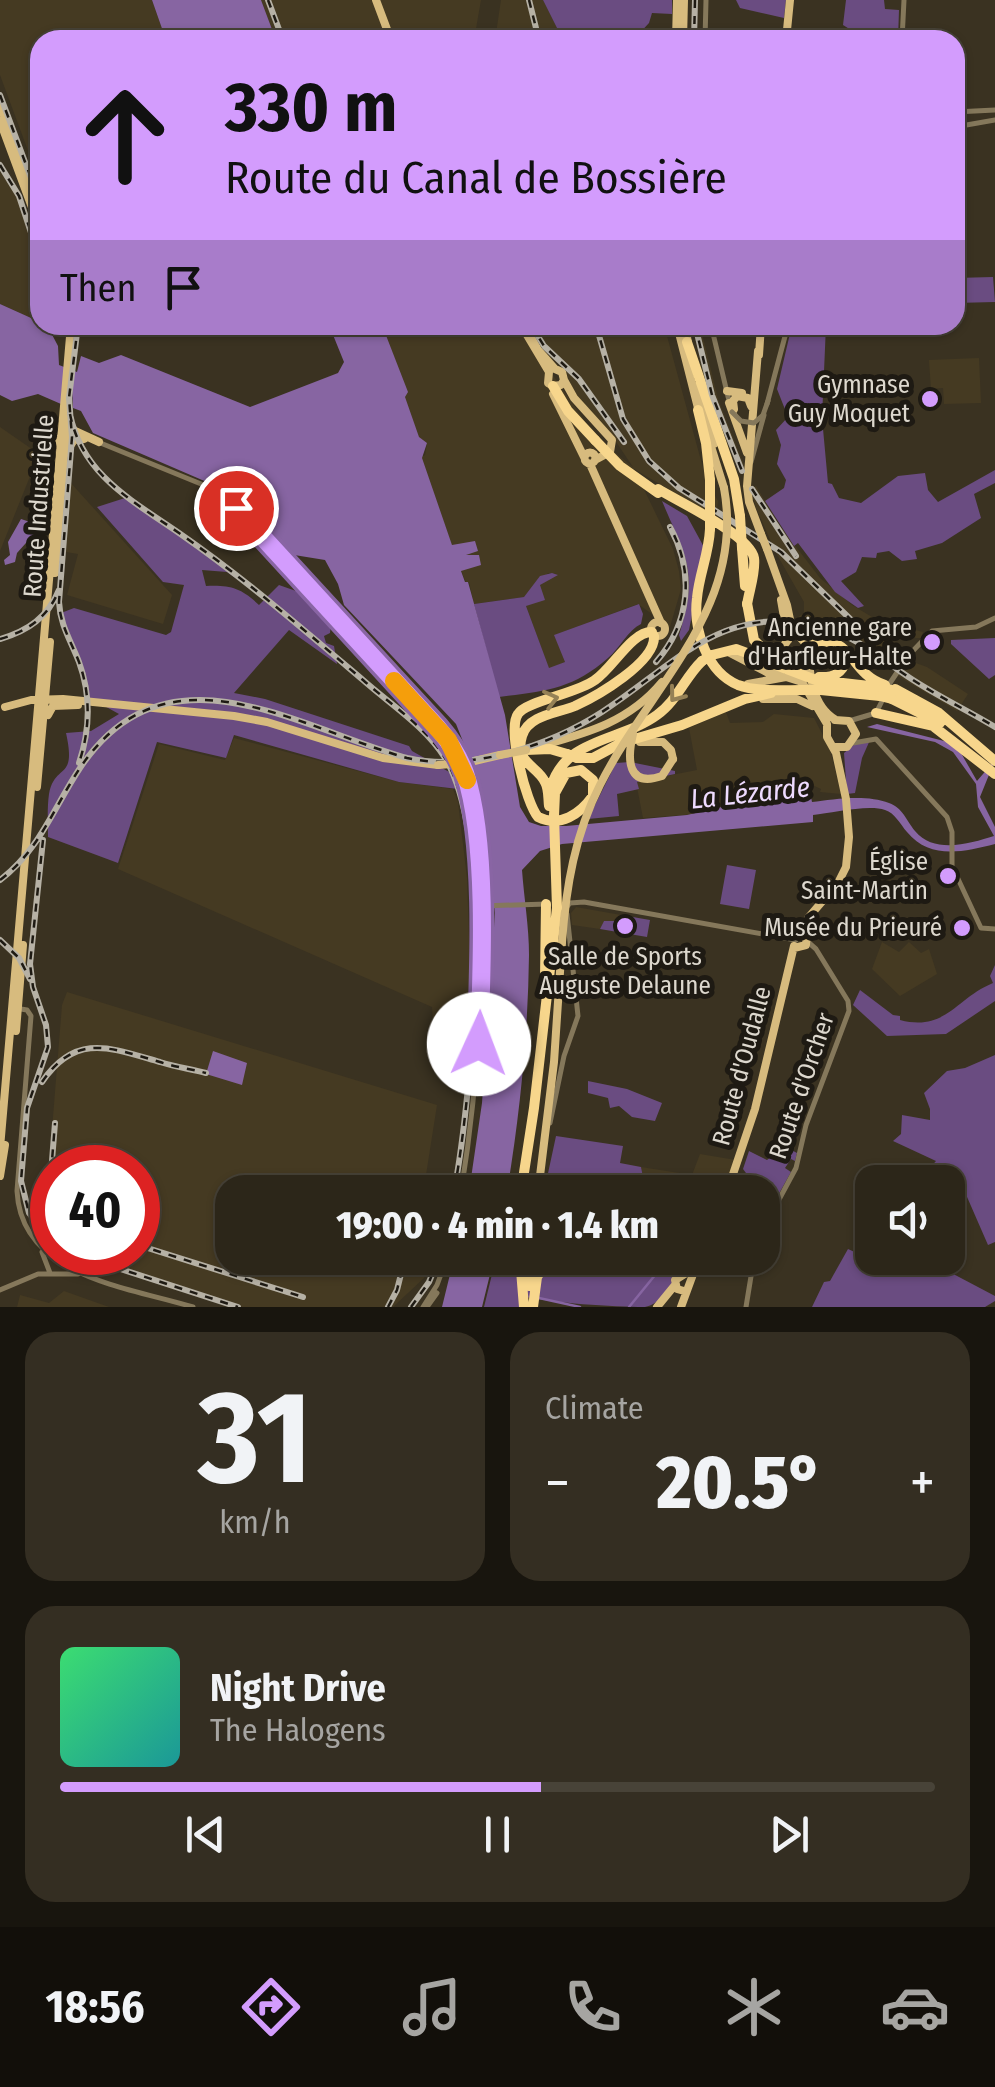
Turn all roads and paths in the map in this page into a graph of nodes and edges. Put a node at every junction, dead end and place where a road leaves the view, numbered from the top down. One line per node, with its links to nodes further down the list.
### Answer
1 (376, 0): 7 (main road)
2 (681, 0): 8 (main road)
3 (706, 0): 9 (street)
4 (790, 0): 10 (main road)
5 (913, 0): 6 (street)
6 (904, 2): 11 (street)
7 (388, 30)
8 (680, 30)
9 (705, 30)
10 (787, 30)
11 (903, 30)
12 (0, 105): 18 (main road)
13 (995, 110): 14 (street)
14 (965, 112)
15 (995, 120): 17 (street)
16 (0, 121): 19 (main road)
17 (965, 124)
18 (30, 186)
19 (30, 202)
20 (69, 335): 36 (main road, Route Industrielle)
21 (529, 335): 29 (main road)
22 (682, 335): 27 (main road)
23 (713, 335): 31 (street)
24 (760, 335): 28 (main road)
25 (786, 335): 26 (street)
26 (785, 338): 32 (street); 33 (street)
27 (683, 339): 35 (main road); 43 (main road); 48 (highway, bridge)
28 (758, 351): 33 (main road); 33 (main road)
29 (552, 370): 30 (main road); 30 (main road)
30 (557, 384): 41 (main road); 41 (main road); 44 (highway, bridge)
31 (727, 391): 33 (main road); 34 (street)
32 (768, 398): 34 (street, bridge); 42 (street)
33 (754, 403): 34 (main road); 34 (street, bridge); 42 (main road)
34 (732, 408): 42 (main road)
35 (698, 410): 43 (main road); 47 (highway, bridge)
36 (64, 429): 37 (street); 38 (main road); 40 (main road, Route Industrielle); 40 (main road); 46 (main road, Route Industrielle)
37 (84, 439): 39 (street); 46 (main road)
38 (99, 442): 39 (street)
39 (110, 447): 86 (street)
40 (60, 452): 52 (main road, Route Industrielle)
41 (590, 460): 50 (main road)
42 (749, 462): 45 (main road, bridge)
43 (724, 488): 54 (main road, bridge)
44 (658, 491): 47 (highway); 48 (highway)
45 (767, 549): 51 (main road); 53 (main road)
46 (57, 557): 59 (main road, Route Industrielle)
47 (697, 594): 57 (highway)
48 (747, 605): 55 (highway)
49 (995, 618): 70 (street)
50 (656, 626): 85 (highway); 85 (highway, one-way to 50)
51 (788, 640): 53 (main road); 55 (main road)
52 (44, 646): 63 (main road); 63 (main road, Route Industrielle)
53 (805, 648): 55 (main road); 58 (highway); 61 (highway); 73 (main road)
54 (677, 663): 76 (main road, bridge); 79 (main road, bridge)
55 (786, 663): 56 (main road); 58 (highway, bridge); 68 (main road); 76 (highway, one-way to 76)
56 (775, 679): 57 (main road); 68 (main road)
57 (729, 680): 60 (highway)
58 (818, 681): 60 (highway, bridge); 61 (highway)
59 (48, 686): 62 (main road); 63 (main road, Route Industrielle)
60 (787, 690): 66 (highway)
61 (888, 692): 69 (highway); 69 (highway); 84 (highway)
62 (63, 699): 63 (main road); 72 (main road)
63 (41, 700): 64 (main road); 65 (main road); 67 (main road); 78 (main road, Route Industrielle); 83 (main road)
64 (21, 705): 67 (main road); 78 (main road)
65 (78, 705): 72 (main road); 83 (main road)
66 (724, 706): 68 (main road); 76 (highway)
67 (2, 708)
68 (817, 710): 75 (main road)
69 (934, 711): 84 (highway)
70 (876, 713): 71 (street); 84 (highway)
71 (862, 719): 74 (street); 77 (street)
72 (258, 720): 81 (main road, bridge)
73 (836, 720): 74 (main road); 75 (main road)
74 (849, 721): 77 (main road)
75 (828, 727): 80 (main road)
76 (642, 729): 79 (main road); 82 (highway); 82 (main road, bridge); 85 (highway); 92 (main road, bridge)
77 (857, 736): 80 (main road); 88 (street)
78 (35, 745): 90 (main road, Route Industrielle)
79 (539, 746): 81 (main road)
80 (838, 747): 89 (main road, Route d'Oudalle)
81 (526, 750): 82 (highway)
82 (574, 757)
83 (41, 761): 90 (main road, Route Industrielle)
84 (993, 765)
85 (552, 817): 87 (highway, bridge)
86 (480, 905): 87 (street); 93 (street)
87 (559, 906): 89 (street); 92 (street); 94 (highway); 95 (highway)
88 (995, 929)
89 (802, 941): 97 (main road, Route d'Oudalle); 99 (street, Route d'Orcher)
90 (18, 1010): 91 (main road, Route Industrielle); 98 (main road, Route Industrielle); 100 (street)
91 (0, 1148)
92 (542, 1150): 96 (main road)
93 (463, 1175)
94 (521, 1175)
95 (522, 1175)
96 (540, 1175)
97 (733, 1175)
98 (0, 1176)
99 (780, 1198)
100 (30, 1233)
101 (44, 1275): 110 (street)
102 (77, 1275): 108 (street)
103 (441, 1275): 113 (street)
104 (523, 1275): 114 (highway)
105 (531, 1275): 114 (highway)
106 (538, 1275): 114 (highway)
107 (751, 1275): 117 (street)
108 (89, 1276): 112 (street)
109 (688, 1276): 111 (main road); 111 (main road)
110 (0, 1290)
111 (677, 1290): 115 (main road); 116 (main road)
112 (193, 1307)
113 (425, 1307)
114 (529, 1307)
115 (657, 1307)
116 (681, 1307)
117 (746, 1307)

